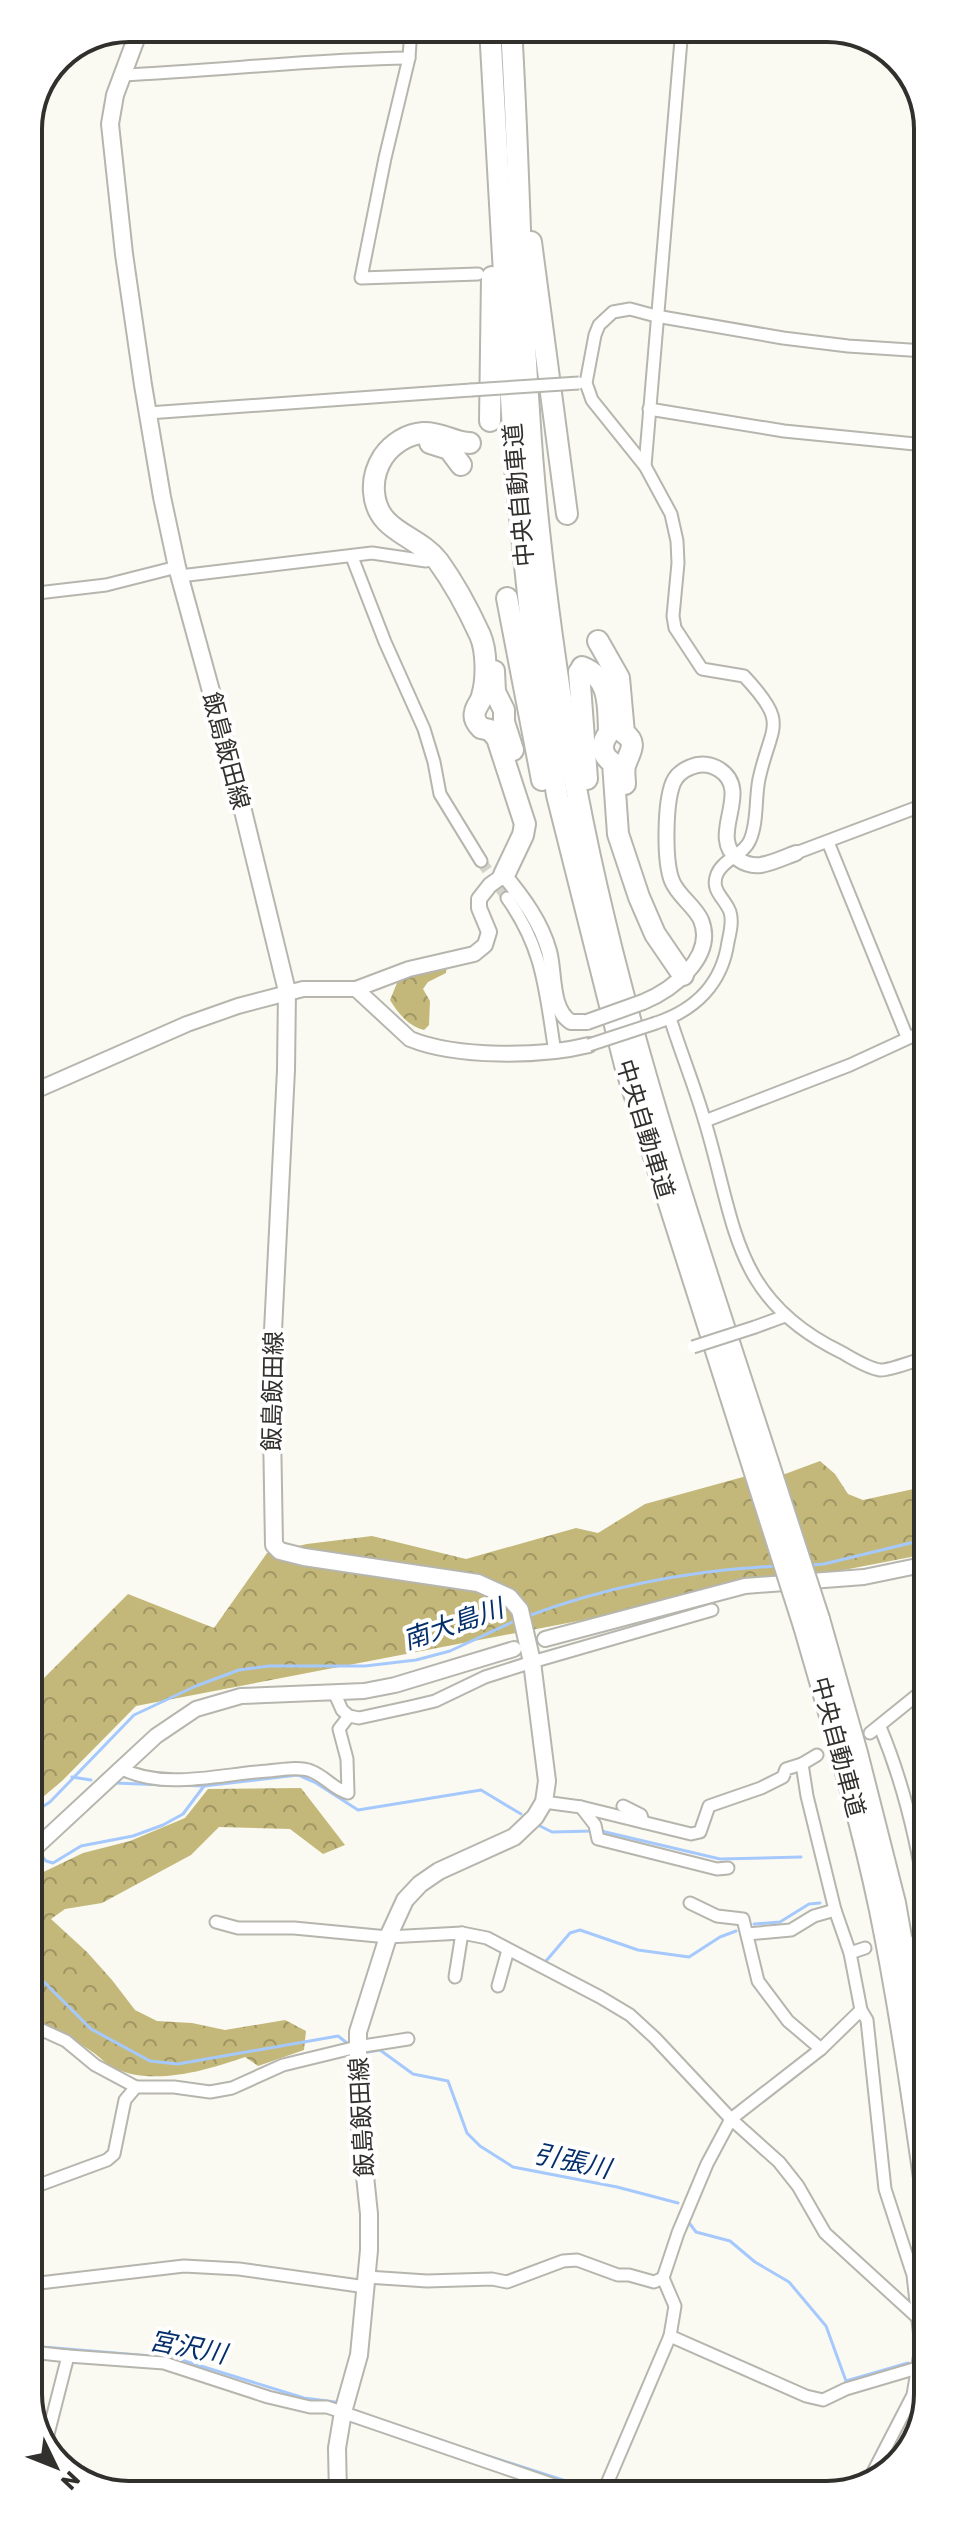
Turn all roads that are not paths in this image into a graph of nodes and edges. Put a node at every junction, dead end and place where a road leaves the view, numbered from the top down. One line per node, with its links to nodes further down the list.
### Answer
1 (134, 42): 7 (main road, 飯島飯田線)
2 (410, 42): 6 (street)
3 (491, 42): 9 (highway, 中央自動車道)
4 (512, 42): 8 (highway, 中央自動車道)
5 (681, 42): 11 (street)
6 (409, 58): 7 (street); 10 (street)
7 (121, 75): 15 (main road, 飯島飯田線)
8 (515, 99): 21 (highway); 36 (highway, 中央自動車道)
9 (495, 121): 16 (highway); 37 (highway, 中央自動車道)
10 (478, 274)
11 (656, 316): 12 (street); 13 (street); 14 (street)
12 (914, 350)
13 (582, 383): 15 (street, bridge); 20 (street)
14 (649, 409): 18 (street); 20 (street)
15 (148, 413): 24 (main road, 飯島飯田線)
16 (490, 421)
17 (470, 443): 34 (highway)
18 (914, 444)
19 (461, 465): 34 (highway)
20 (645, 466): 31 (street)
21 (567, 514)
22 (352, 557): 23 (street); 24 (street); 33 (street)
23 (426, 561)
24 (179, 571): 25 (street); 40 (main road, 飯島飯田線)
25 (42, 592)
26 (507, 598): 37 (highway)
27 (598, 641): 32 (highway)
28 (914, 809): 29 (street)
29 (828, 842): 30 (street); 43 (street)
30 (796, 853): 31 (street)
31 (734, 856): 38 (street); 41 (street)
32 (627, 860): 36 (highway); 38 (highway)
33 (481, 861)
34 (504, 875): 38 (street, bridge); 39 (street)
35 (507, 898): 45 (street)
36 (608, 932): 51 (highway, 中央自動車道)
37 (594, 948): 51 (highway, 中央自動車道)
38 (683, 975)
39 (356, 989): 40 (street); 45 (street)
40 (287, 991): 46 (street); 57 (main road, 飯島飯田線)
41 (670, 1018): 44 (street, bridge); 47 (street)
42 (914, 1034): 43 (street)
43 (907, 1037): 47 (street)
44 (589, 1045): 45 (street)
45 (555, 1052)
46 (42, 1088)
47 (705, 1121): 48 (street)
48 (785, 1316): 49 (street, bridge); 50 (street)
49 (693, 1347)
50 (914, 1361)
51 (771, 1495): 54 (highway, 中央自動車道, bridge)
52 (914, 1567): 55 (street)
53 (712, 1610): 57 (street)
54 (812, 1623): 83 (highway, 中央自動車道); 89 (highway, 中央自動車道)
55 (545, 1639)
56 (514, 1649): 58 (street)
57 (532, 1662): 60 (street); 64 (main road, 飯島飯田線)
58 (334, 1692): 60 (street); 63 (street)
59 (914, 1698): 68 (street)
60 (349, 1716): 63 (street)
61 (817, 1755): 62 (street)
62 (802, 1764): 67 (street); 72 (street)
63 (120, 1768): 69 (street)
64 (544, 1802): 66 (street); 76 (main road, 飯島飯田線)
65 (623, 1806): 67 (street)
66 (581, 1807): 67 (street); 70 (street)
67 (643, 1822)
68 (914, 1838)
69 (42, 1842)
70 (728, 1868)
71 (690, 1903): 75 (street)
72 (835, 1910): 75 (street); 79 (street)
73 (216, 1922): 76 (street)
74 (462, 1933): 76 (street); 78 (street); 80 (street)
75 (747, 1934): 87 (street)
76 (388, 1937): 86 (main road, 飯島飯田線)
77 (865, 1948): 79 (street)
78 (508, 1950): 81 (street); 90 (street)
79 (850, 1953): 82 (street)
80 (455, 1977)
81 (498, 1986)
82 (861, 2010): 87 (street); 95 (street)
83 (914, 2011)
84 (42, 2030): 88 (street)
85 (408, 2039): 86 (street)
86 (357, 2047): 88 (street); 93 (main road, 飯島飯田線)
87 (821, 2049): 90 (street)
88 (136, 2087): 91 (street)
89 (914, 2112)
90 (731, 2119): 92 (street); 96 (street)
91 (42, 2184)
92 (663, 2278): 93 (street); 97 (street)
93 (366, 2282): 94 (street); 102 (main road, 飯島飯田線)
94 (42, 2283)
95 (914, 2284)
96 (914, 2314)
97 (670, 2336): 100 (street); 107 (street)
98 (42, 2353): 99 (street)
99 (68, 2356): 102 (street); 103 (street)
100 (914, 2370)
101 (914, 2392): 104 (street)
102 (343, 2412): 105 (main road, 飯島飯田線); 106 (street)
103 (50, 2427)
104 (877, 2464)
105 (338, 2481)
106 (543, 2481)
107 (608, 2481)

